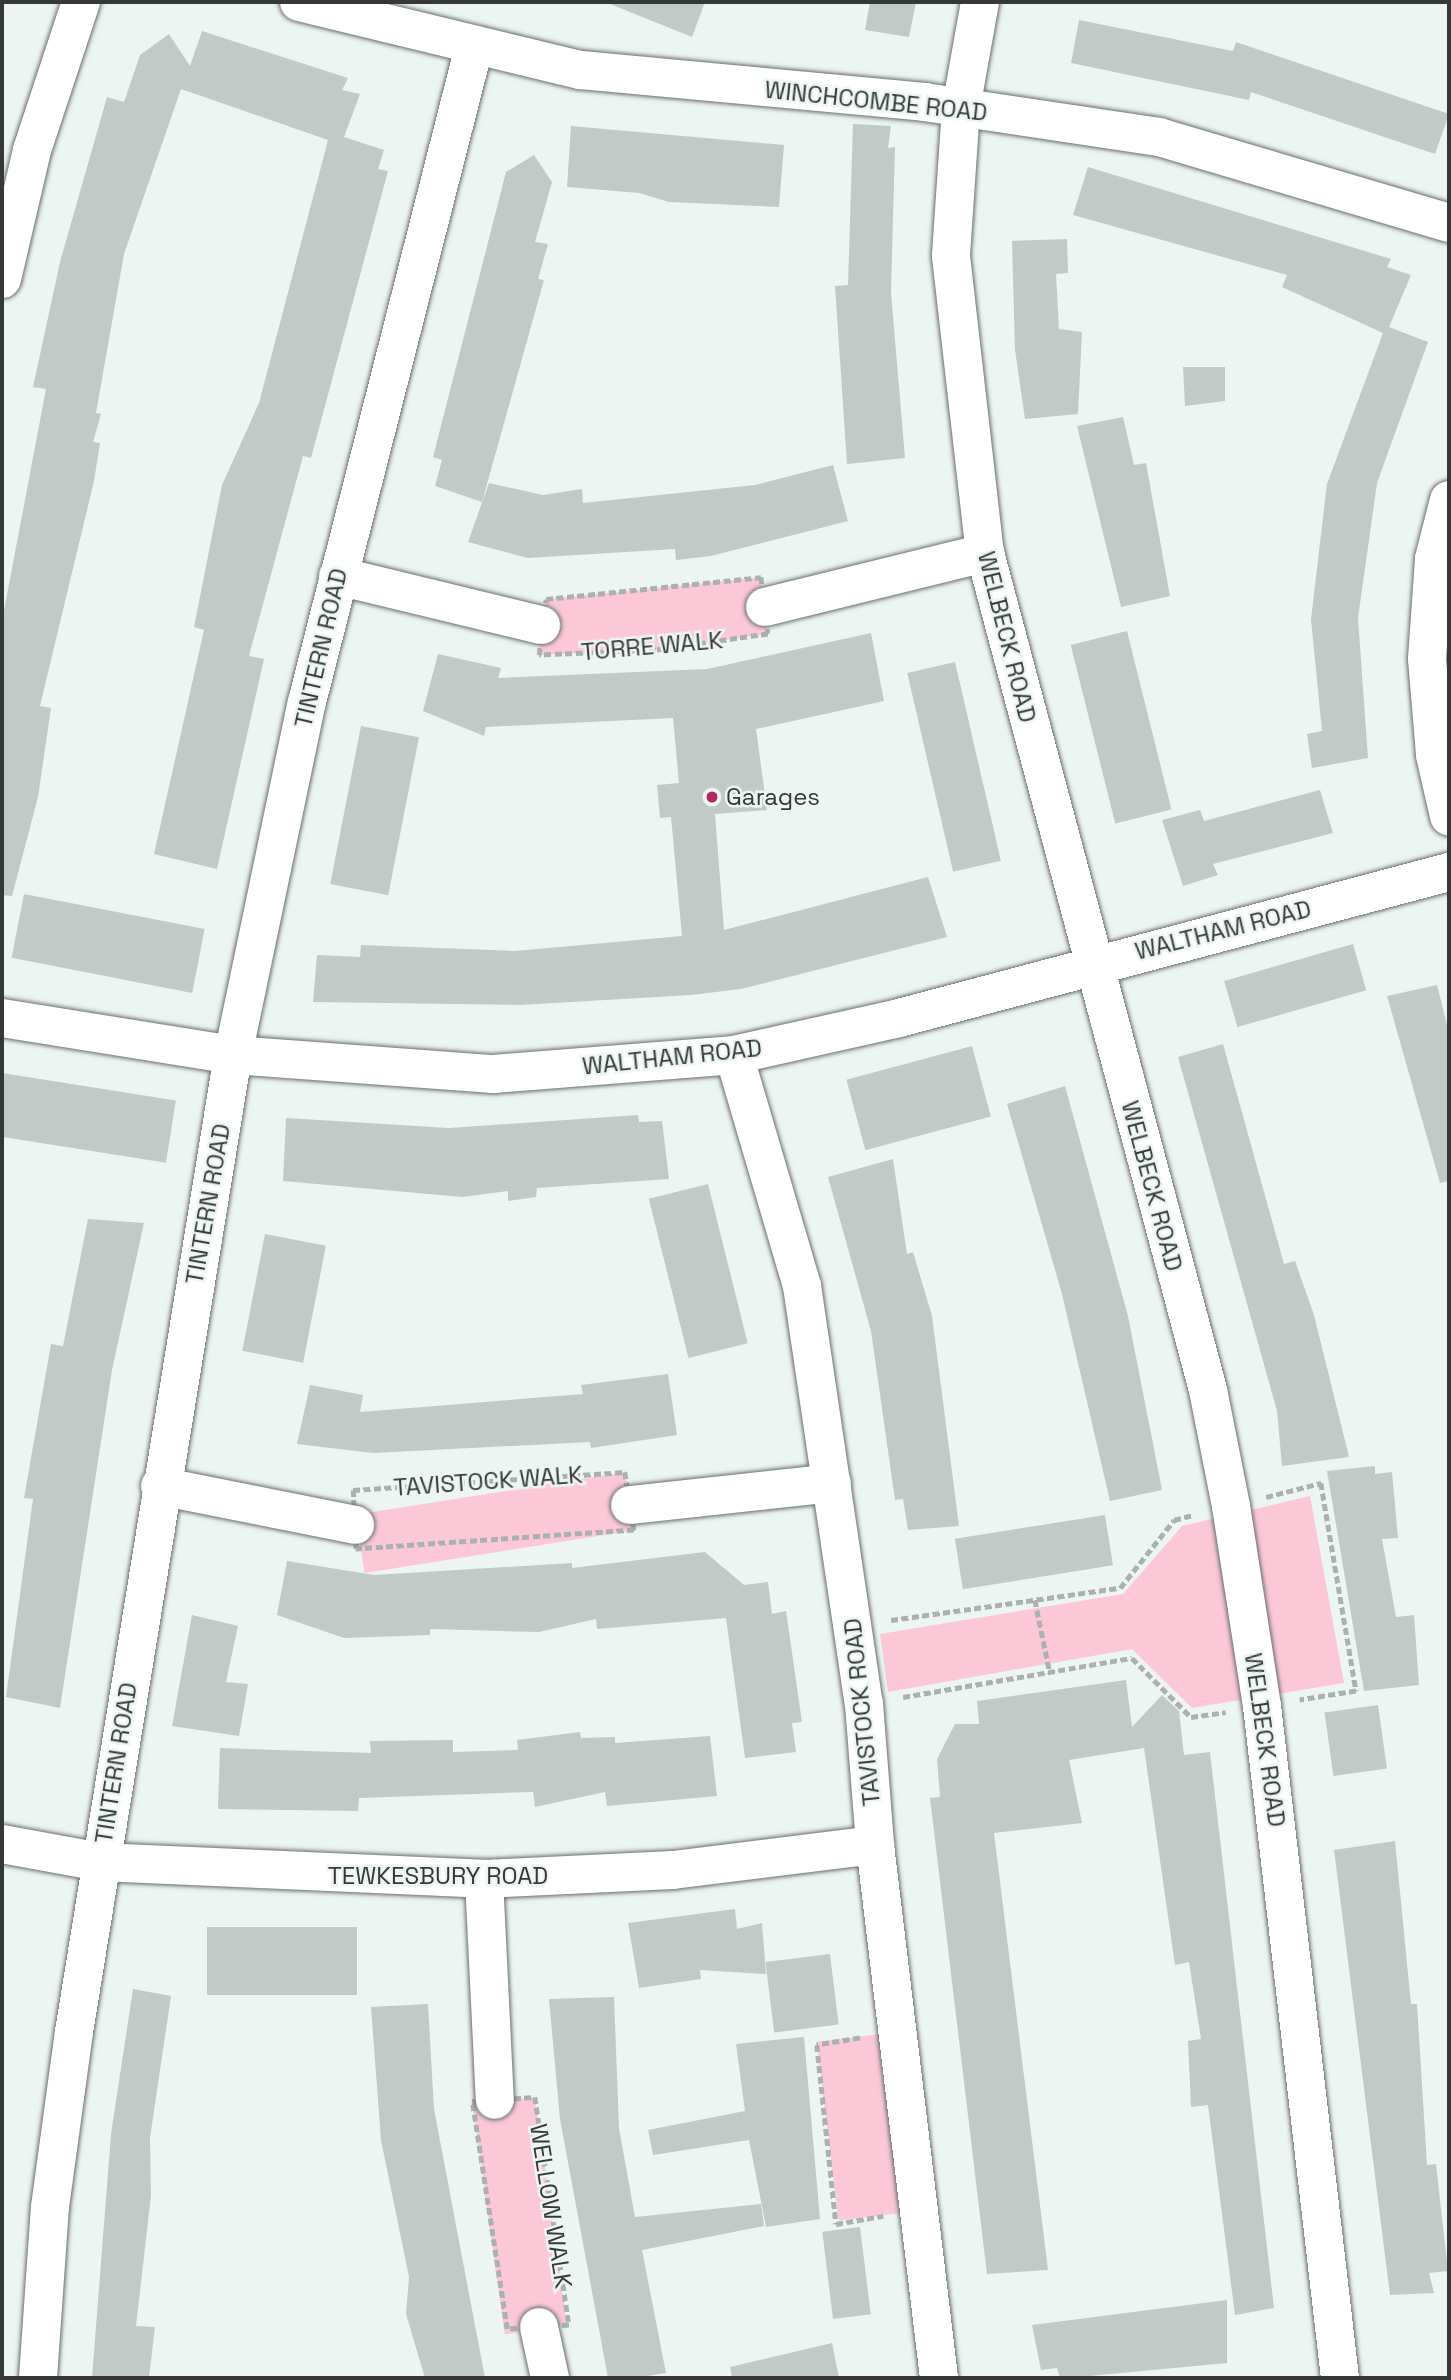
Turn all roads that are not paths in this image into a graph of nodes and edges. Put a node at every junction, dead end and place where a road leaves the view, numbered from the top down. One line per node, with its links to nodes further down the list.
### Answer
1 (81, 2): 7 (street)
2 (299, 2): 4 (street, WINCHCOMBE ROAD)
3 (980, 2): 5 (street, WELBECK ROAD)
4 (474, 47): 5 (street, WINCHCOMBE ROAD); 10 (street, TINTERN ROAD)
5 (961, 108): 6 (street, WINCHCOMBE ROAD); 9 (street, WELBECK ROAD)
6 (1449, 223)
7 (2, 279)
8 (1449, 499): 13 (street)
9 (985, 553): 11 (street); 15 (street, WELBECK ROAD)
10 (338, 576): 12 (street); 17 (street, TINTERN ROAD)
11 (765, 607)
12 (541, 625)
13 (1449, 816)
14 (1449, 872): 15 (street, WALTHAM ROAD)
15 (1091, 964): 18 (street, WALTHAM ROAD); 32 (street, WELBECK ROAD)
16 (2, 1018): 17 (street, WALTHAM ROAD)
17 (233, 1055): 18 (street, WALTHAM ROAD); 20 (street, TINTERN ROAD)
18 (734, 1055): 19 (street, TAVISTOCK ROAD)
19 (832, 1483): 21 (street); 24 (street, TAVISTOCK ROAD)
20 (160, 1486): 22 (street); 25 (street, TINTERN ROAD)
21 (630, 1505)
22 (355, 1525)
23 (2, 1844): 25 (street, TEWKESBURY ROAD)
24 (874, 1845): 26 (street, TEWKESBURY ROAD); 31 (street, TAVISTOCK ROAD)
25 (100, 1862): 26 (street, TEWKESBURY ROAD); 29 (street, TINTERN ROAD)
26 (484, 1879): 27 (street)
27 (495, 2101)
28 (539, 2327): 30 (street)
29 (38, 2378)
30 (550, 2378)
31 (939, 2378)
32 (1340, 2378)

